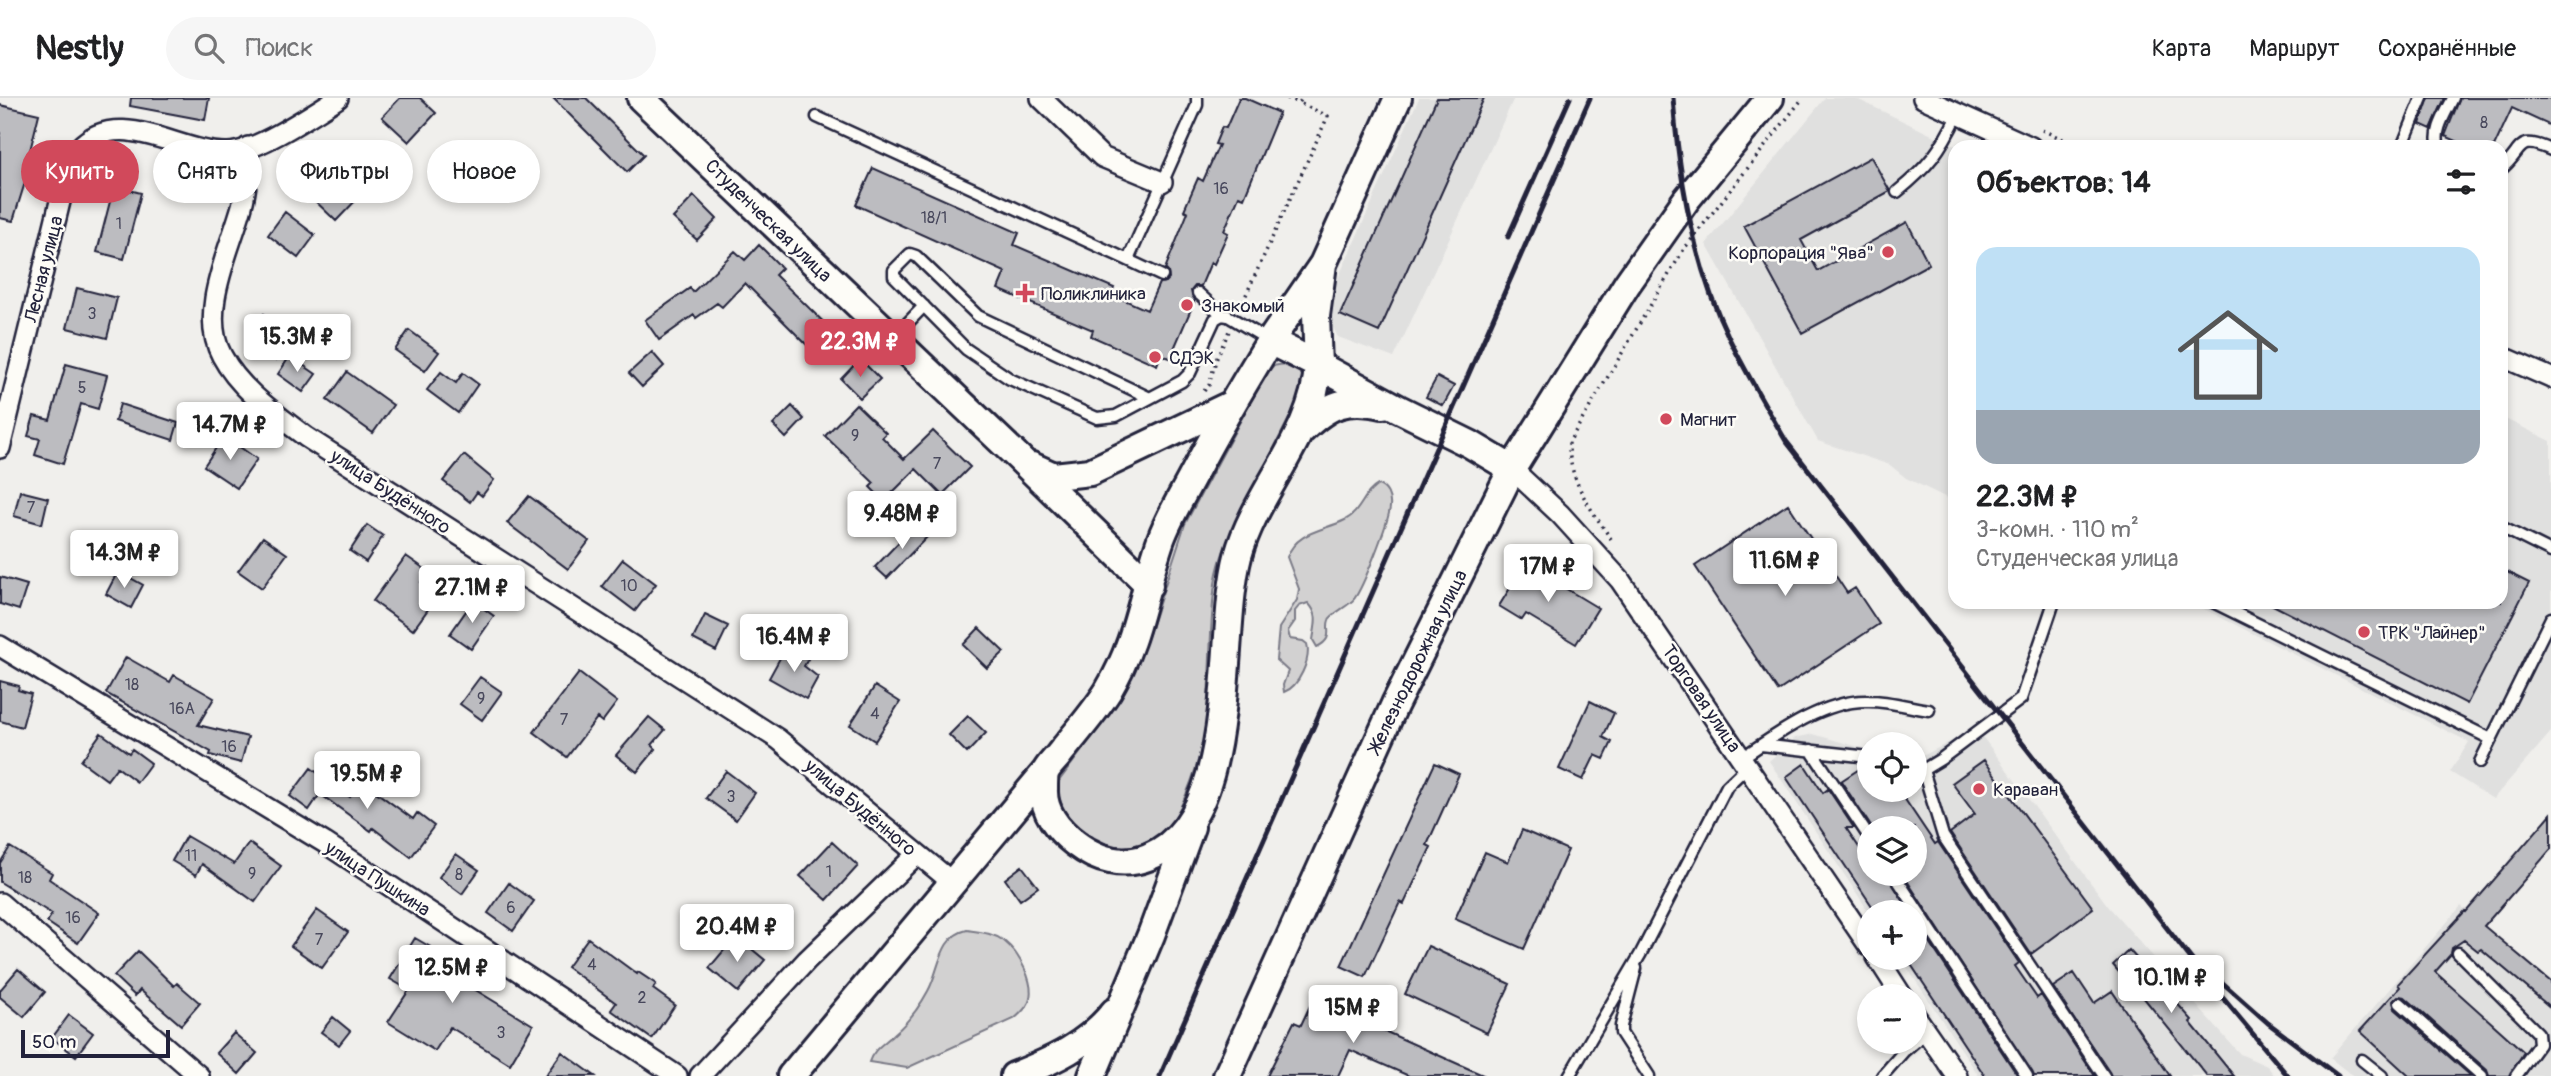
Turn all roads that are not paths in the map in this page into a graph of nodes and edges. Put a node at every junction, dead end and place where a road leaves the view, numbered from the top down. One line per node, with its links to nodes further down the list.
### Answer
1 (338, 98): 13 (street)
2 (642, 98): 28 (street, Студенческая улица)
3 (1041, 98): 19 (street)
4 (1197, 98): 19 (lane)
5 (1398, 98): 23 (street)
6 (1770, 98): 39 (street, Железнодорожная улица)
7 (1923, 98): 10 (street)
8 (2422, 98): 15 (lane)
9 (2453, 98): 16 (lane)
10 (1958, 114): 14 (street); 20 (lane)
11 (817, 117): 22 (lane)
12 (165, 140): 37 (street, Лесная улица)
13 (262, 140)
14 (2016, 140)
15 (2405, 140)
16 (2436, 140)
17 (2551, 150): 18 (lane)
18 (2508, 160)
19 (1162, 182): 22 (lane)
20 (1897, 192)
21 (243, 203): 59 (street, улица Будённого)
22 (1128, 260): 24 (lane)
23 (1323, 264): 29 (street); 31 (street)
24 (1162, 276)
25 (1198, 293): 27 (lane)
26 (924, 306): 28 (lane); 33 (lane); 33 (lane)
27 (1222, 315): 29 (lane); 33 (lane)
28 (893, 338): 38 (street, Студенческая улица)
29 (1270, 341): 31 (street); 34 (street)
30 (2508, 359): 32 (street)
31 (1318, 365): 35 (street); 36 (street)
32 (2551, 379)
33 (1150, 398)
34 (1230, 405): 38 (street); 42 (street)
35 (1399, 409): 36 (street); 39 (street)
36 (1298, 434): 57 (street)
37 (0, 448)
38 (1019, 457): 42 (street)
39 (1512, 470): 52 (street, Торговая улица); 77 (street, Железнодорожная улица)
40 (2508, 530): 41 (lane)
41 (2551, 552)
42 (1149, 585): 55 (street)
43 (2052, 609): 54 (lane)
44 (2227, 609): 48 (lane)
45 (2551, 618): 48 (lane)
46 (0, 646): 72 (street, улица Пушкина)
47 (1928, 710): 49 (lane)
48 (2491, 739): 53 (lane)
49 (1760, 745): 50 (lane); 52 (lane)
50 (1811, 750): 51 (lane); 58 (lane)
51 (1857, 756)
52 (1746, 761): 63 (street, Торговая улица); 65 (lane)
53 (2480, 762)
54 (1927, 765)
55 (1046, 771): 57 (street); 60 (street)
56 (1927, 790): 83 (lane)
57 (1195, 816): 66 (street)
58 (1857, 819)
59 (917, 854): 60 (street, улица Будённого); 73 (street)
60 (952, 882): 74 (street)
61 (1902, 886): 82 (lane)
62 (0, 904): 71 (street)
63 (1857, 928)
64 (2458, 953): 86 (lane)
65 (1640, 955): 78 (lane); 79 (lane)
66 (1129, 988): 75 (street); 76 (street)
67 (2400, 1003): 85 (lane)
68 (1927, 1033): 81 (street)
69 (1900, 1054): 80 (lane)
70 (2362, 1060): 84 (lane)
71 (200, 1076)
72 (677, 1076)
73 (700, 1076)
74 (791, 1076)
75 (1014, 1076)
76 (1092, 1076)
77 (1227, 1076)
78 (1569, 1076)
79 (1649, 1076)
80 (1882, 1076)
81 (1957, 1076)
82 (2027, 1076)
83 (2104, 1076)
84 (2382, 1076)
85 (2482, 1076)
86 (2516, 1076)

